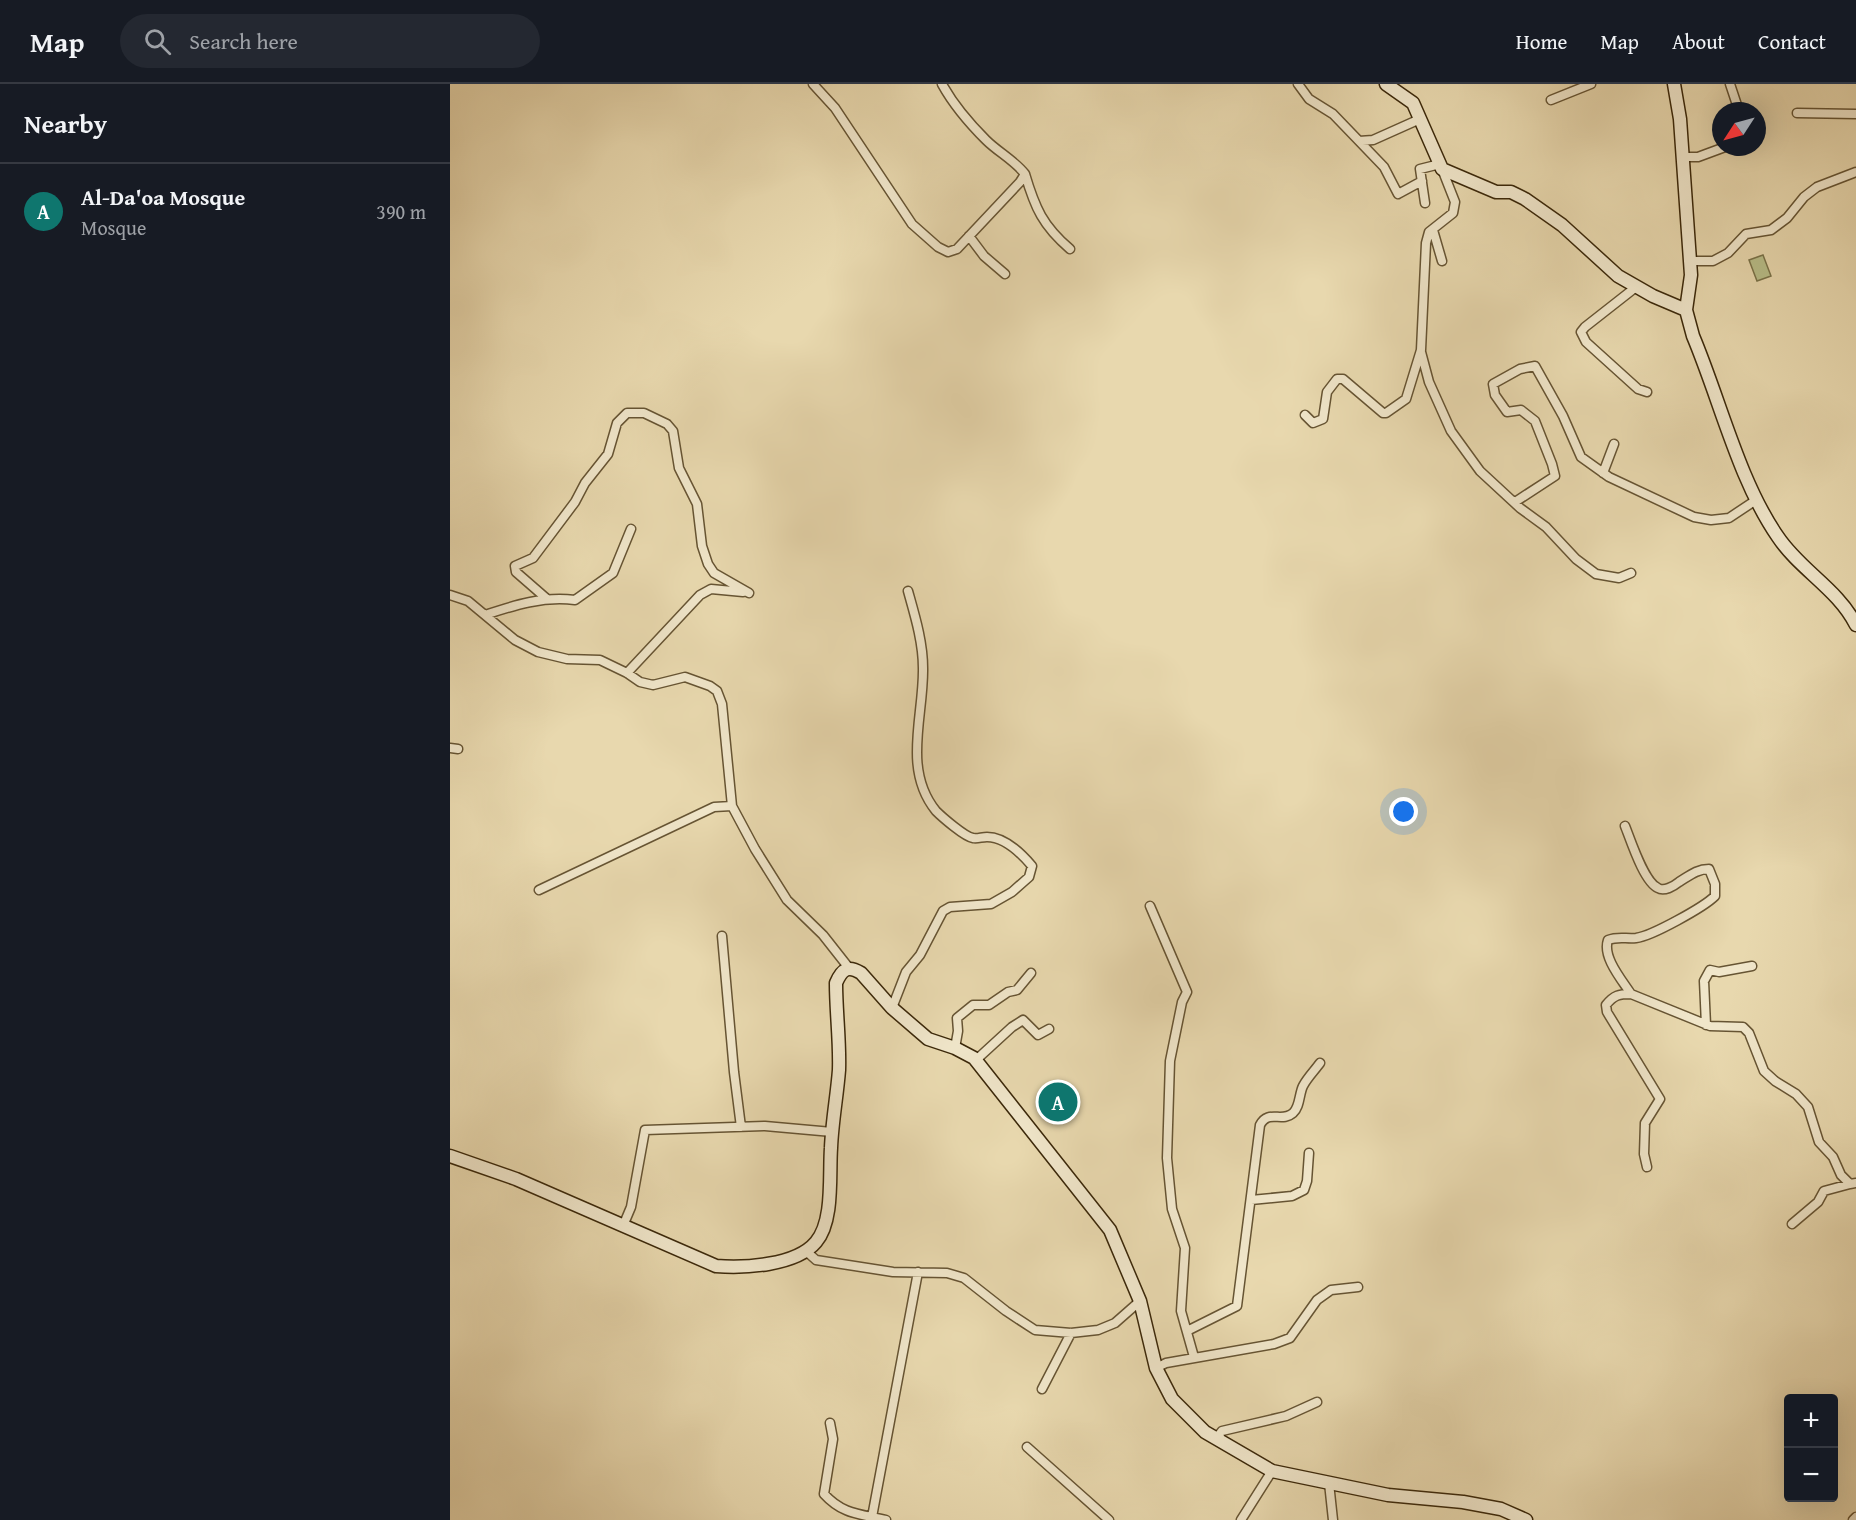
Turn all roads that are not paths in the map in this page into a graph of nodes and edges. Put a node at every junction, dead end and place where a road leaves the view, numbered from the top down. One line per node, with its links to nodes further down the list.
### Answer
1 (813, 84): 22 (street)
2 (942, 84): 18 (street)
3 (1298, 84): 13 (street)
4 (1591, 84): 8 (street)
5 (1674, 84): 15 (street)
6 (1730, 84): 9 (street)
7 (1393, 86): 12 (street)
8 (1551, 100)
9 (1736, 102)
10 (1797, 113): 11 (street)
11 (1856, 114)
12 (1420, 119): 13 (street); 16 (street)
13 (1359, 141): 19 (street)
14 (1712, 152): 15 (street)
15 (1683, 157): 25 (street)
16 (1441, 166): 19 (street); 21 (street); 27 (street)
17 (1856, 172): 25 (street)
18 (1026, 174): 22 (street); 23 (street)
19 (1422, 181): 20 (street)
20 (1425, 203)
21 (1433, 230): 24 (street); 29 (street)
22 (969, 236): 26 (street)
23 (1070, 249)
24 (1443, 261)
25 (1690, 261): 28 (street)
26 (1005, 274)
27 (1636, 287): 28 (street); 30 (street)
28 (1686, 310): 34 (street)
29 (1421, 350): 31 (street); 35 (street)
30 (1647, 392)
31 (1305, 415)
32 (1614, 444): 33 (street)
33 (1603, 473): 34 (street); 35 (street)
34 (1756, 501): 42 (street)
35 (1515, 502): 37 (street)
36 (631, 529): 40 (street)
37 (1631, 573)
38 (908, 591): 53 (street)
39 (450, 595): 41 (street)
40 (547, 598): 41 (street); 43 (street)
41 (484, 615): 43 (street)
42 (1856, 625)
43 (627, 673): 44 (street)
44 (732, 806): 46 (street); 50 (street)
45 (1624, 826): 52 (street)
46 (539, 890)
47 (1150, 906): 72 (street)
48 (722, 936): 59 (street)
49 (1752, 966): 54 (street)
50 (849, 968): 53 (street); 60 (street)
51 (1031, 974): 56 (street)
52 (1631, 993): 54 (street); 63 (street)
53 (892, 1008): 56 (street)
54 (1706, 1025): 64 (street)
55 (1049, 1029): 57 (street)
56 (955, 1048): 57 (street)
57 (976, 1060): 71 (street)
58 (1320, 1063): 65 (street)
59 (741, 1127): 60 (street); 67 (street)
60 (832, 1132): 68 (street)
61 (1309, 1153): 65 (street)
62 (450, 1156): 67 (street)
63 (1647, 1167)
64 (1853, 1183): 66 (street)
65 (1251, 1200): 72 (street)
66 (1792, 1224)
67 (623, 1226): 68 (street)
68 (806, 1251): 69 (street)
69 (918, 1272): 73 (street); 84 (street)
70 (1358, 1287): 74 (street)
71 (1140, 1301): 73 (street); 75 (street)
72 (1187, 1331): 74 (street)
73 (1071, 1334): 76 (street)
74 (1194, 1357): 75 (street)
75 (1156, 1368): 79 (street)
76 (1042, 1389)
77 (1317, 1402): 79 (street)
78 (830, 1424): 83 (street)
79 (1216, 1439): 81 (street)
80 (1027, 1448): 86 (street)
81 (1272, 1471): 82 (street); 87 (street)
82 (1329, 1483): 88 (street); 89 (street)
83 (854, 1517): 84 (street)
84 (872, 1517): 85 (street)
85 (886, 1520)
86 (1109, 1520)
87 (1241, 1520)
88 (1333, 1520)
89 (1526, 1520)

